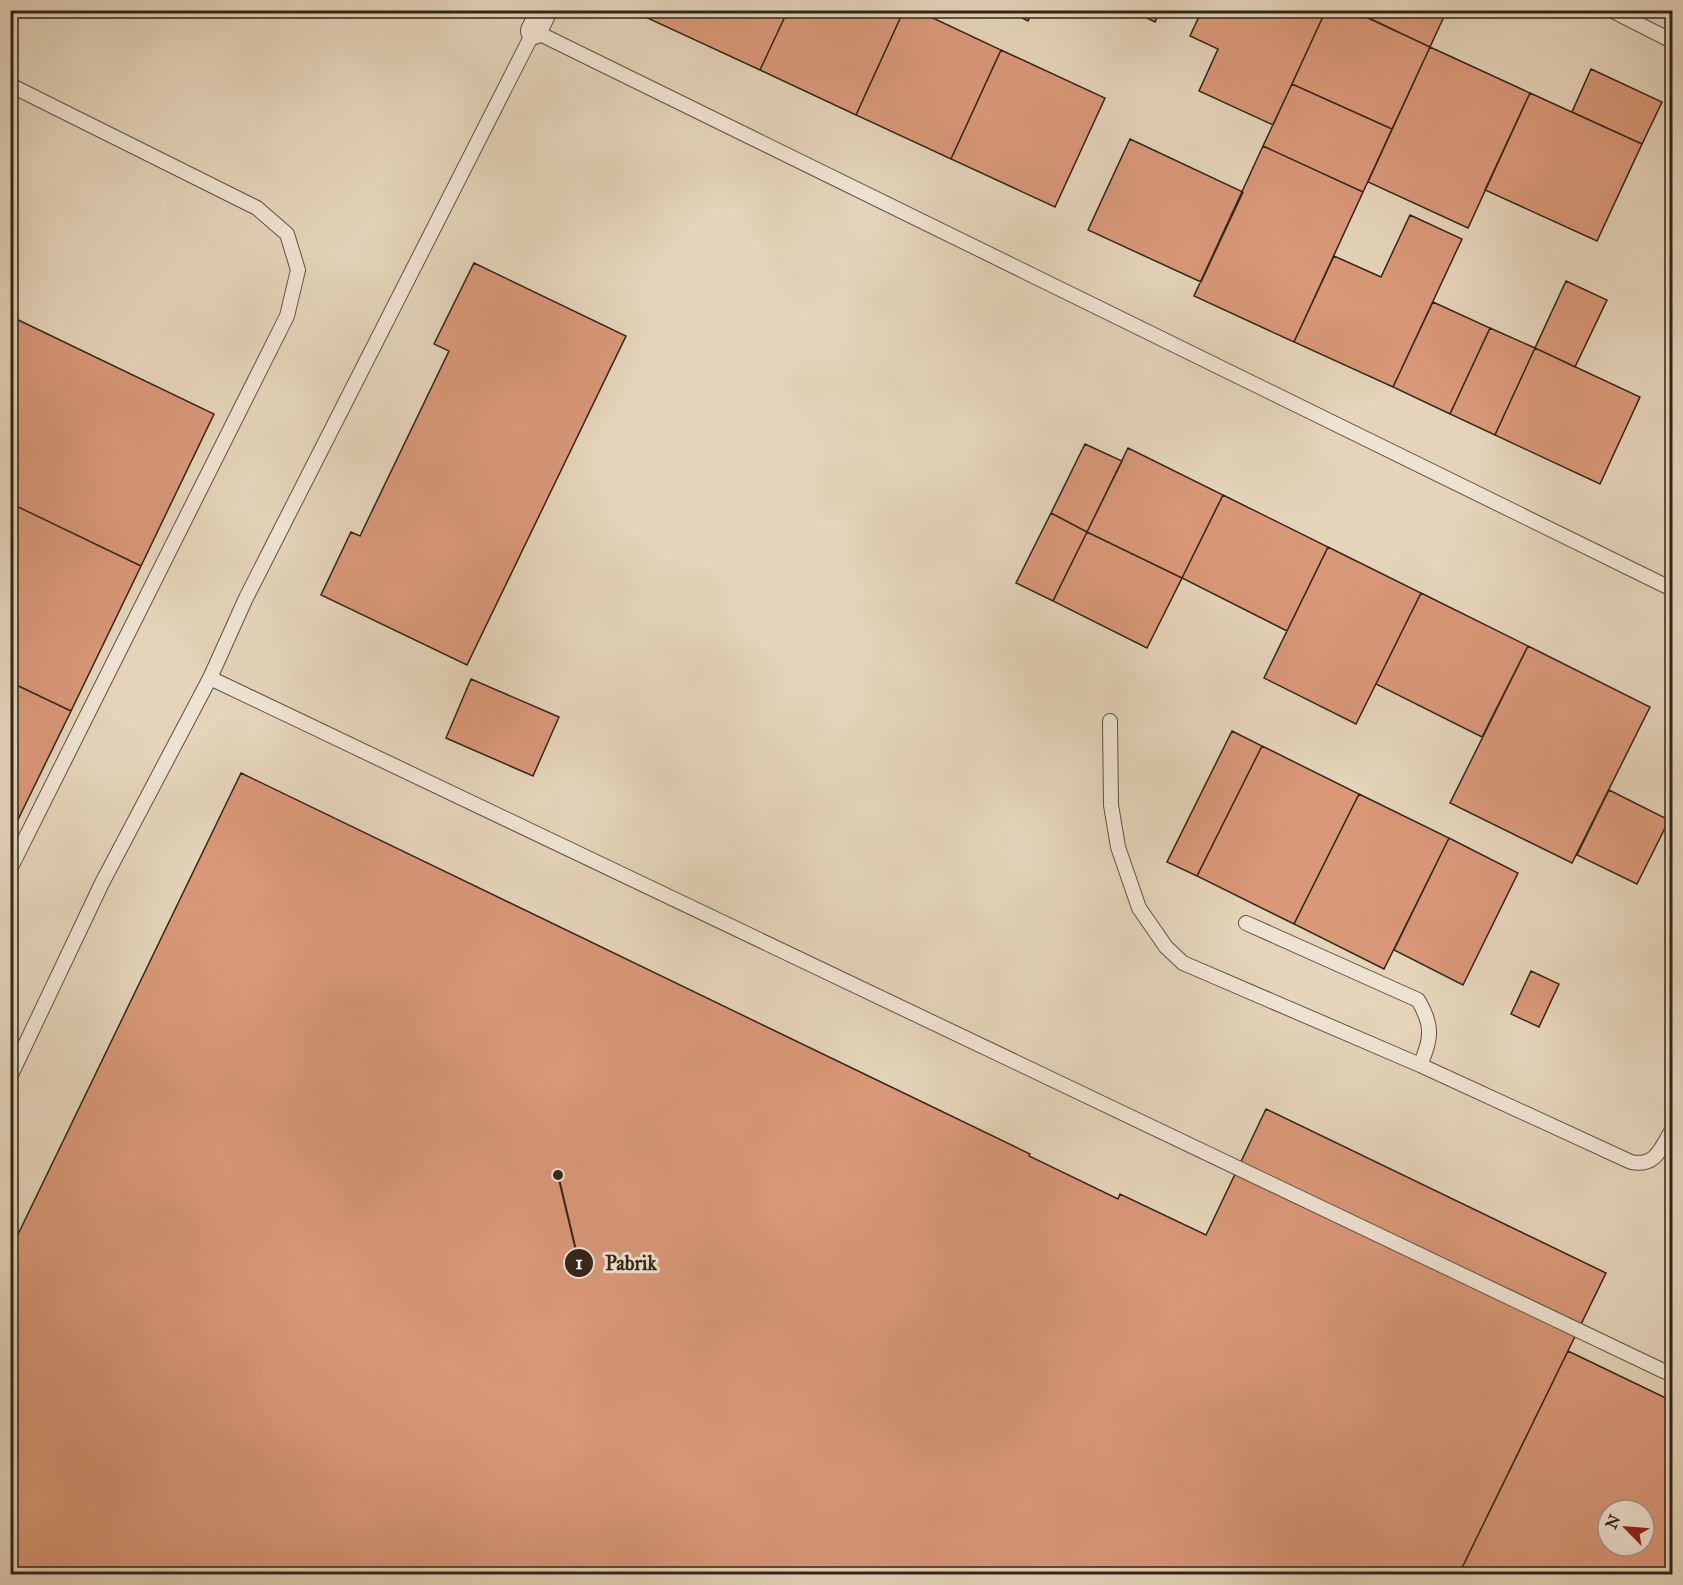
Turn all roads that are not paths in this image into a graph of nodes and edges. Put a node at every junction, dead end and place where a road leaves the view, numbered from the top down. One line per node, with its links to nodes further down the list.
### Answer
1 (1611, 10): 3 (lane)
2 (539, 21): 5 (lane); 6 (lane)
3 (1672, 41)
4 (10, 85): 8 (lane)
5 (1672, 589)
6 (210, 678): 11 (lane); 13 (lane)
7 (1110, 721): 10 (lane)
8 (10, 869)
9 (1246, 923): 10 (lane)
10 (1420, 1065): 12 (lane)
11 (10, 1077)
12 (1672, 1130)
13 (1672, 1375)

